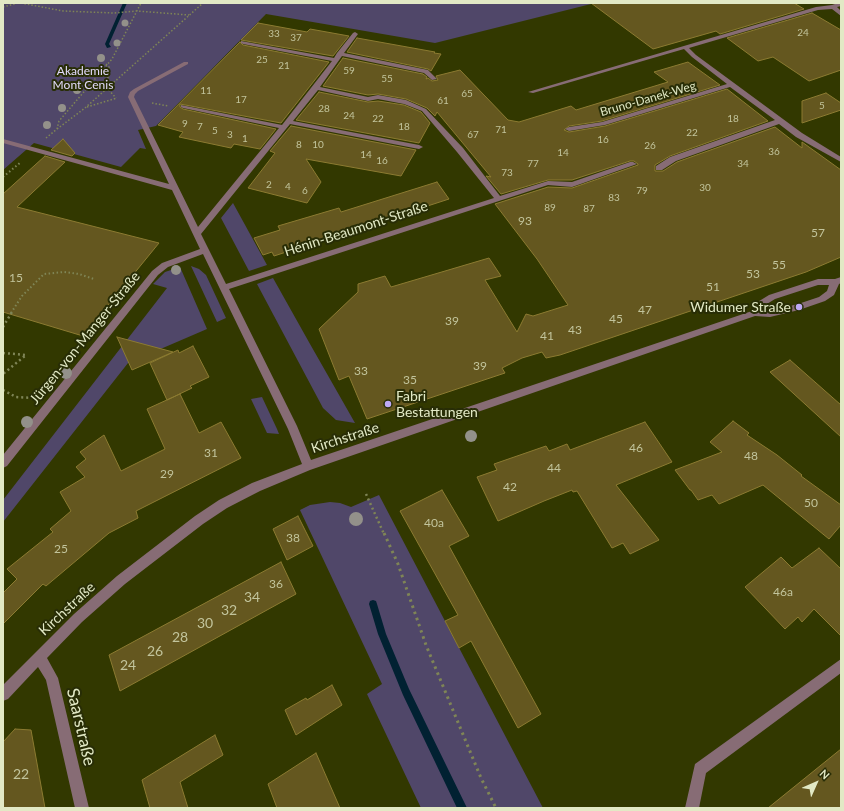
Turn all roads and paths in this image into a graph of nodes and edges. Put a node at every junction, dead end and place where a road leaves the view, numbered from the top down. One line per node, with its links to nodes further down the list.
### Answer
1 (18, 3): 6 (path)
2 (21, 3): 8 (path)
3 (141, 3): 8 (path)
4 (203, 3): 10 (path)
5 (841, 4): 7 (street)
6 (3, 7)
7 (833, 7): 9 (street); 13 (street)
8 (137, 12): 10 (path); 16 (path)
9 (841, 14)
10 (189, 15): 19 (path)
11 (355, 34): 14 (street)
12 (243, 42): 14 (street)
13 (685, 47): 18 (street, Bruno-Danek-Weg); 21 (street)
14 (337, 57): 17 (street); 20 (street)
15 (186, 63): 23 (street)
16 (106, 64): 19 (path); 29 (path)
17 (434, 79)
18 (732, 84): 26 (street, Bruno-Danek-Weg); 28 (street, Bruno-Danek-Weg)
19 (107, 88): 22 (path); 25 (path)
20 (316, 88): 27 (street); 38 (street)
21 (531, 92)
22 (116, 98): 23 (path); 25 (path)
23 (132, 98): 24 (path); 37 (street)
24 (183, 106): 27 (street)
25 (85, 108): 29 (path)
26 (780, 121): 33 (street, Bruno-Danek-Weg); 35 (street)
27 (286, 124): 31 (street); 39 (street)
28 (569, 128)
29 (57, 129): 32 (path)
30 (3, 141): 32 (street)
31 (419, 147)
32 (34, 150): 36 (path); 37 (street)
33 (841, 160)
34 (633, 164): 38 (street, Hénin-Beaumont-Straße)
35 (659, 168)
36 (3, 178)
37 (175, 188): 39 (street)
38 (498, 198): 43 (street, Hénin-Beaumont-Straße)
39 (197, 234): 40 (street)
40 (205, 250): 43 (street); 49 (street, Jürgen-von-Manger-Straße)
41 (94, 279): 45 (path)
42 (838, 281): 44 (street, Kirchstraße); 44 (street, Kirchstraße)
43 (223, 288): 51 (street)
44 (755, 313): 51 (street, Kirchstraße)
45 (3, 327)
46 (3, 353): 47 (path)
47 (3, 374)
48 (3, 390): 49 (path)
49 (50, 403): 50 (street, Jürgen-von-Manger-Straße)
50 (3, 463)
51 (308, 466): 53 (street, Kirchstraße)
52 (366, 494): 57 (path)
53 (39, 657): 55 (street, Kirchstraße); 56 (street, Saarstraße)
54 (841, 665): 58 (street)
55 (3, 694)
56 (82, 808)
57 (496, 808)
58 (692, 808)

